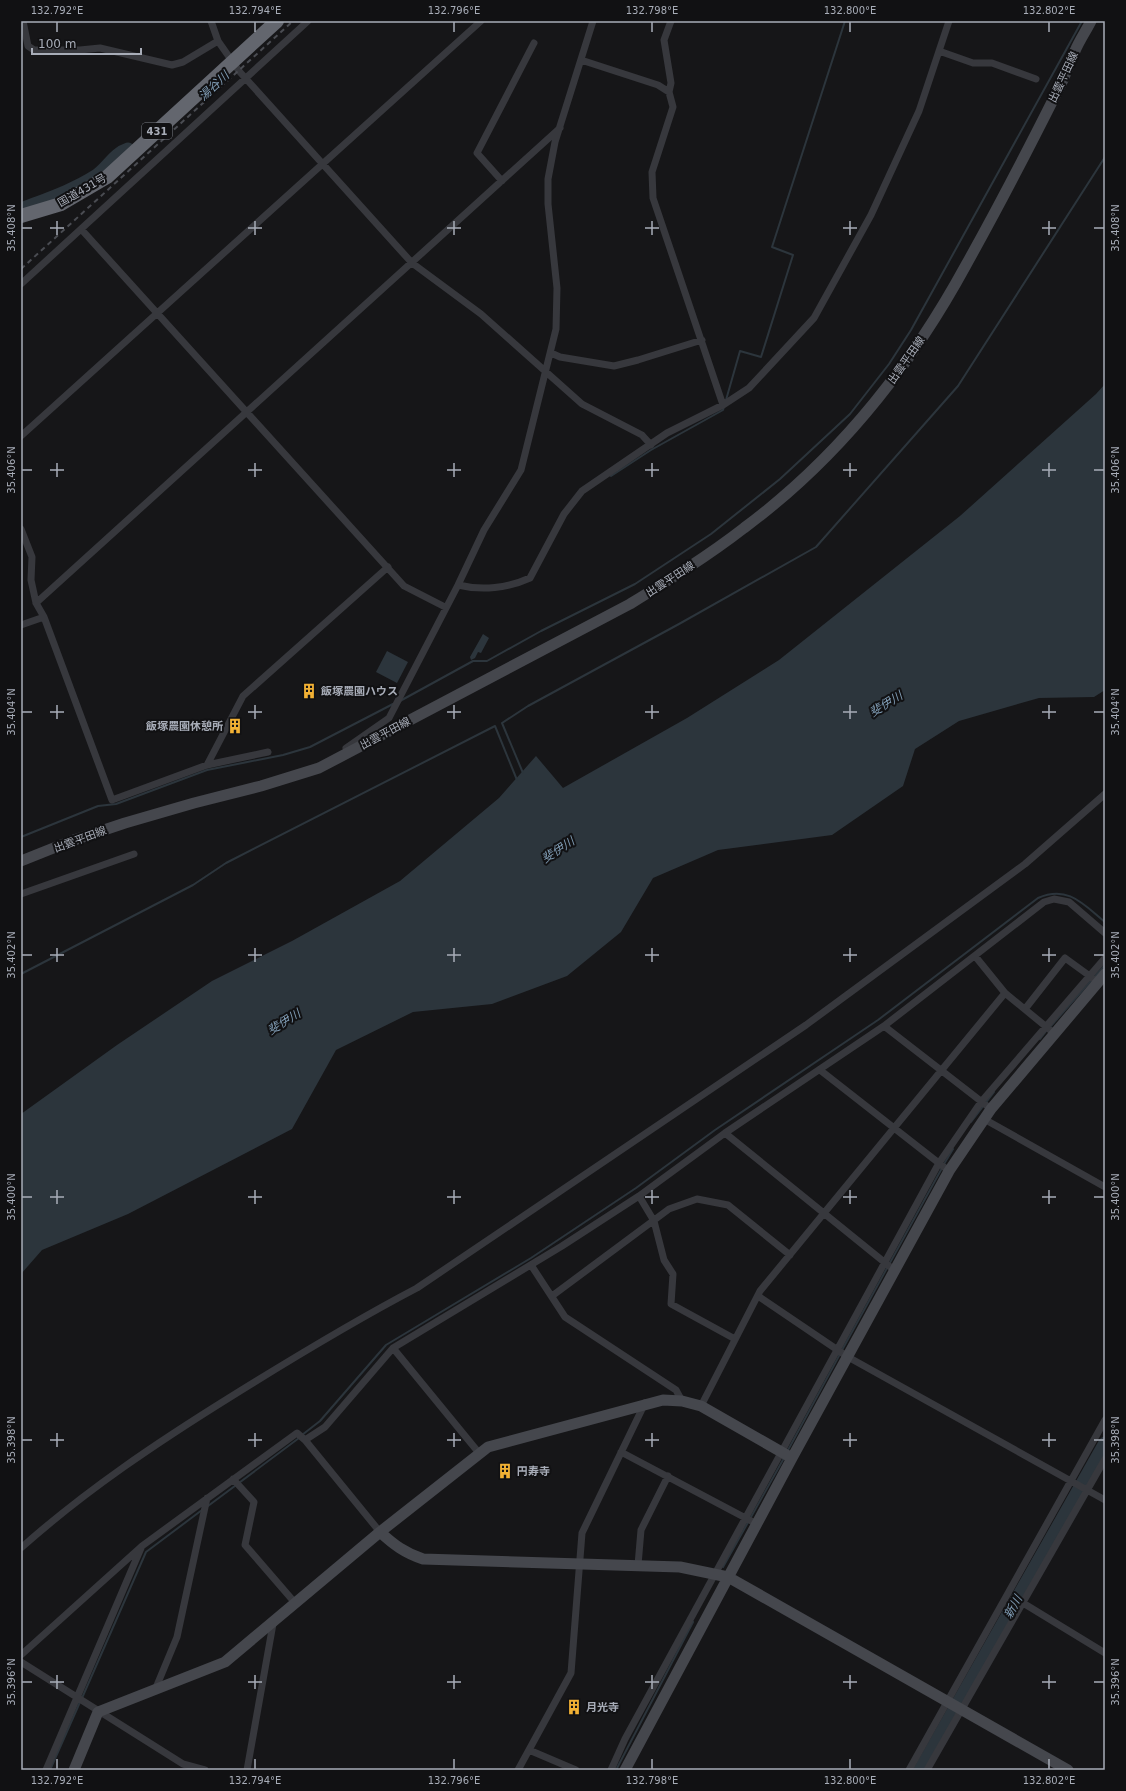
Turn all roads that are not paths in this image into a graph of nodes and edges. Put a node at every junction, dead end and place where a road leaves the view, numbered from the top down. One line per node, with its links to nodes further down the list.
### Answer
1 (23, 21): 10 (street)
2 (211, 21): 10 (street)
3 (277, 21): 14 (highway, 国道431号 / 431)
4 (308, 21): 15 (street)
5 (481, 21): 19 (street)
6 (593, 21): 13 (street)
7 (671, 21): 17 (street)
8 (949, 21): 12 (street)
9 (1091, 21): 42 (street, 出雲平田線)
10 (218, 41): 14 (street)
11 (534, 43): 20 (street)
12 (939, 51): 16 (street); 29 (street)
13 (581, 60): 17 (street); 18 (street)
14 (232, 61): 15 (street); 21 (highway, 国道431号 / 431)
15 (246, 78): 19 (street); 22 (street)
16 (1036, 79)
17 (669, 92): 26 (street)
18 (560, 127): 20 (street); 27 (street)
19 (323, 163): 23 (street); 25 (street)
20 (502, 181): 23 (street)
21 (21, 216)
22 (81, 229): 24 (street); 25 (street)
23 (412, 263): 28 (street); 30 (street)
24 (21, 284)
25 (158, 314): 30 (street); 31 (street)
26 (702, 340): 27 (street); 29 (street)
27 (552, 353): 28 (street)
28 (545, 372): 32 (street); 35 (street)
29 (723, 405): 32 (street)
30 (246, 411): 34 (street); 36 (street)
31 (21, 436)
32 (650, 444): 35 (street)
33 (21, 529): 36 (street)
34 (388, 567): 37 (street); 41 (street)
35 (458, 585): 37 (street)
36 (36, 603): 38 (street)
37 (445, 607): 42 (street)
38 (44, 617): 39 (street); 41 (street)
39 (21, 625)
40 (268, 752): 41 (street)
41 (207, 765)
42 (320, 768): 45 (street, 出雲平田線)
43 (1105, 794): 98 (street)
44 (134, 854): 46 (street)
45 (21, 861)
46 (21, 894)
47 (1105, 933): 48 (street)
48 (975, 956): 51 (street); 53 (street)
49 (1105, 958): 50 (street)
50 (1097, 977): 52 (street); 54 (street); 55 (street)
51 (1005, 993): 52 (street); 57 (street)
52 (1025, 1009): 54 (street)
53 (884, 1026): 56 (street); 57 (street)
54 (1045, 1026): 55 (street); 58 (street)
55 (1055, 1034): 59 (street)
56 (820, 1070): 61 (street); 62 (street)
57 (941, 1070): 58 (street); 61 (street)
58 (981, 1102): 59 (street); 63 (street)
59 (991, 1110): 60 (street)
60 (984, 1119): 64 (street); 65 (street)
61 (895, 1128): 63 (street); 67 (street)
62 (725, 1133): 66 (street); 67 (street)
63 (939, 1163): 64 (street); 71 (street)
64 (950, 1171): 71 (street)
65 (1105, 1187)
66 (639, 1196): 68 (street); 70 (street)
67 (825, 1214): 69 (street); 71 (street)
68 (654, 1221): 69 (street); 72 (street); 74 (street)
69 (790, 1255): 73 (street)
70 (531, 1265): 72 (street); 75 (street)
71 (890, 1266): 76 (street); 77 (street)
72 (552, 1296): 78 (street)
73 (758, 1296): 74 (street); 76 (street)
74 (735, 1339): 80 (street)
75 (393, 1348): 82 (street); 84 (street)
76 (838, 1349): 77 (street); 85 (street)
77 (848, 1357): 86 (street); 90 (street)
78 (682, 1401): 79 (street); 80 (street)
79 (646, 1403): 83 (street); 84 (street)
80 (701, 1406): 85 (street)
81 (1105, 1420): 90 (street)
82 (305, 1440): 89 (street); 96 (street)
83 (621, 1452): 88 (street); 101 (street)
84 (479, 1453): 96 (street)
85 (782, 1453): 86 (street); 94 (street)
86 (792, 1458): 95 (street)
87 (1105, 1459): 91 (street)
88 (668, 1476): 94 (street); 102 (street)
89 (233, 1479): 92 (street); 105 (street)
90 (1073, 1483): 91 (street); 119 (street)
91 (1089, 1490): 93 (street); 106 (street)
92 (207, 1498): 97 (street); 115 (street)
93 (1105, 1500)
94 (746, 1518): 95 (street); 99 (street)
95 (757, 1524): 100 (street)
96 (380, 1532): 101 (street); 105 (street)
97 (142, 1546): 111 (street); 118 (street)
98 (21, 1548)
99 (728, 1553): 100 (street); 103 (street)
100 (738, 1559): 104 (street)
101 (580, 1564): 102 (street); 124 (street)
102 (638, 1565): 103 (street)
103 (716, 1574): 104 (street); 107 (street)
104 (728, 1577): 108 (street); 119 (street)
105 (296, 1604): 109 (street)
106 (1022, 1604): 110 (street); 120 (street)
107 (694, 1615): 108 (street); 113 (street)
108 (704, 1621): 114 (street)
109 (272, 1624): 115 (street); 128 (street)
110 (1105, 1652)
111 (21, 1655)
112 (21, 1662): 118 (street)
113 (660, 1677): 114 (street); 116 (street)
114 (670, 1683): 117 (street)
115 (155, 1690): 121 (street)
116 (652, 1692): 117 (street); 122 (street)
117 (663, 1697): 123 (street)
118 (76, 1698): 121 (street); 125 (street)
119 (949, 1702): 120 (street); 133 (street)
120 (962, 1710): 134 (street); 135 (street)
121 (98, 1712): 126 (street); 127 (street)
122 (625, 1739): 123 (street); 131 (street)
123 (638, 1744): 132 (street)
124 (529, 1750): 129 (street); 130 (street)
125 (46, 1770)
126 (74, 1770)
127 (205, 1770)
128 (247, 1770)
129 (518, 1770)
130 (576, 1770)
131 (611, 1770)
132 (625, 1770)
133 (909, 1770)
134 (927, 1770)
135 (1068, 1770)

